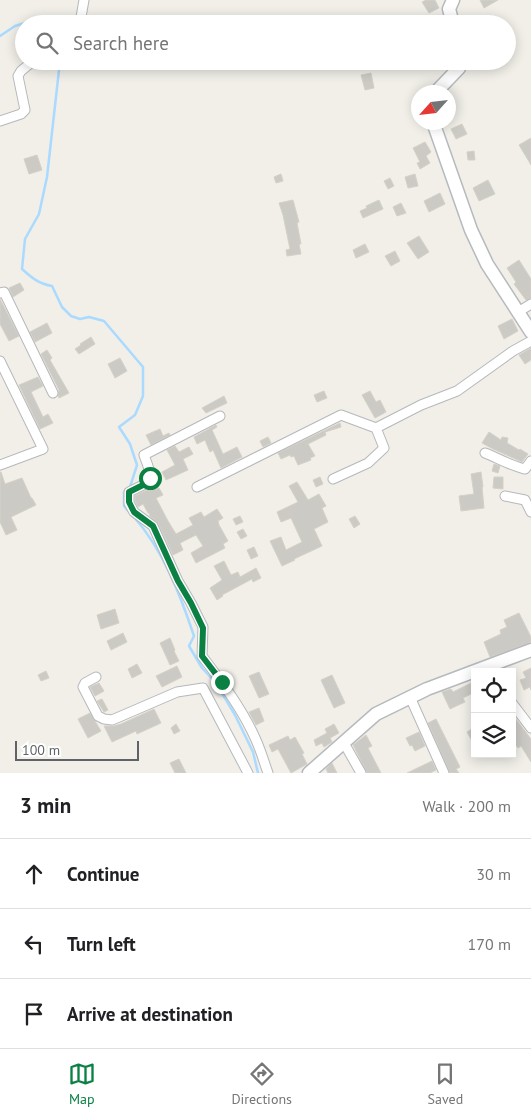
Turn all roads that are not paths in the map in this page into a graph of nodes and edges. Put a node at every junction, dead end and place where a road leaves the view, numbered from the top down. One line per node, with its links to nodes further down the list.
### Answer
1 (84, 0): 3 (street)
2 (453, 0): 4 (street)
3 (81, 15)
4 (451, 15)
5 (21, 70): 8 (street)
6 (457, 70): 7 (street)
7 (443, 85)
8 (0, 121)
9 (436, 130): 12 (street)
10 (0, 293): 16 (street)
11 (531, 304): 12 (street)
12 (518, 312): 13 (street)
13 (531, 332)
14 (531, 341): 18 (street)
15 (0, 361): 21 (street)
16 (53, 393)
17 (220, 416): 35 (street)
18 (376, 428): 22 (street); 23 (street)
19 (485, 453): 20 (street)
20 (531, 462)
21 (0, 465)
22 (332, 479)
23 (197, 487)
24 (505, 496): 25 (street)
25 (531, 512)
26 (531, 650): 27 (street)
27 (491, 668)
28 (471, 675): 30 (street)
29 (96, 677): 34 (street)
30 (410, 697): 33 (street); 38 (street)
31 (516, 708): 32 (street)
32 (531, 728)
33 (344, 743): 36 (street); 37 (street)
34 (248, 773)
35 (268, 773)
36 (309, 773)
37 (361, 773)
38 (444, 773)

